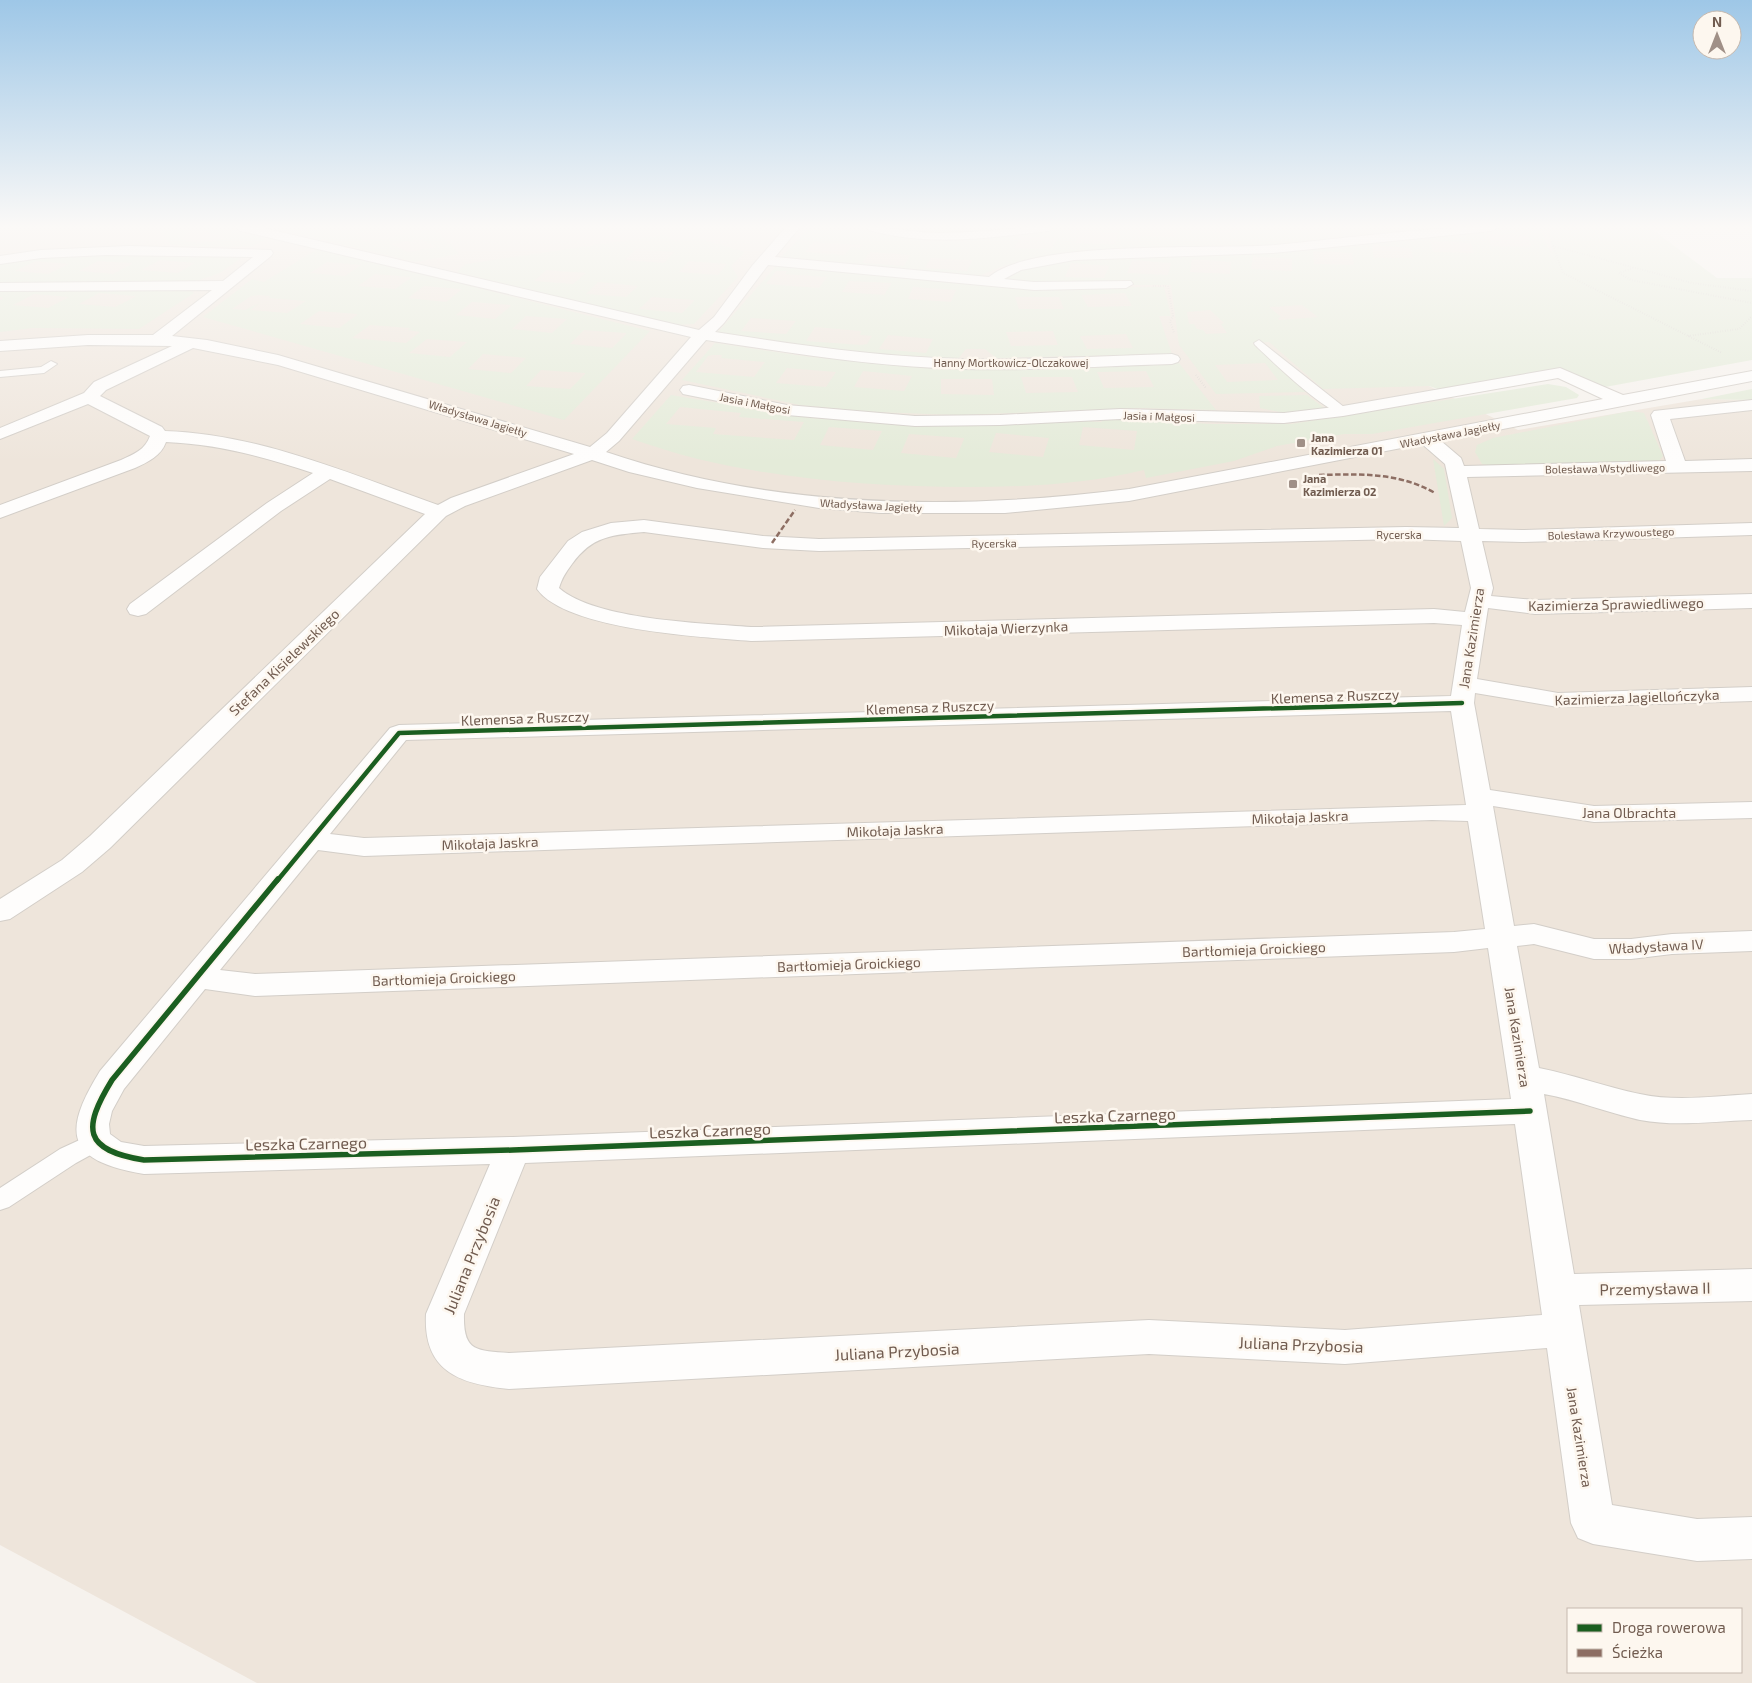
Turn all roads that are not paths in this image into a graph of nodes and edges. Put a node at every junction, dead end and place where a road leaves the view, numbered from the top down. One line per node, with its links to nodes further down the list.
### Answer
1 (201, 306): 5 (street)
2 (575, 306): 4 (street, Hanny Mortkowicz-Olczakowej)
3 (730, 306): 4 (street, Stefana Kisielewskiego)
4 (702, 335): 9 (street, Hanny Mortkowicz-Olczakowej); 21 (street, Stefana Kisielewskiego)
5 (156, 341): 6 (street, Władysława Jagiełły); 8 (street, Władysława Jagiełły)
6 (191, 343): 14 (street); 21 (street, Władysława Jagiełły)
7 (1259, 343): 17 (lane)
8 (0, 346)
9 (1172, 359)
10 (51, 364): 11 (lane)
11 (0, 374)
12 (1752, 376): 15 (street, Władysława Jagiełły)
13 (689, 390): 17 (street, Jasia i Małgosi)
14 (90, 397): 18 (street); 19 (street)
15 (1621, 401): 17 (street, Jasia i Małgosi); 20 (street, Władysława Jagiełły)
16 (1752, 405): 23 (street)
17 (1343, 411)
18 (0, 434)
19 (159, 436): 25 (street); 26 (street)
20 (1426, 438): 21 (street, Władysława Jagiełły); 24 (street, Jana Kazimierza)
21 (593, 453): 27 (street, Stefana Kisielewskiego)
22 (1752, 465): 23 (street, Bolesława Wstydliwego)
23 (1676, 466): 24 (street, Bolesława Wstydliwego)
24 (1458, 472): 29 (street, Jana Kazimierza)
25 (326, 473): 27 (street); 32 (street)
26 (0, 512)
27 (439, 512): 39 (street, Stefana Kisielewskiego)
28 (1752, 529): 29 (street, Bolesława Krzywoustego)
29 (1471, 535): 30 (street, Rycerska); 33 (street, Jana Kazimierza)
30 (548, 589): 33 (street, Mikołaja Wierzynka)
31 (1752, 601): 33 (street, Kazimierza Sprawiedliwego)
32 (138, 609)
33 (1477, 610): 34 (street, Jana Kazimierza)
34 (1463, 694): 35 (street, Kazimierza Jagiellończyka); 36 (street, Jana Kazimierza); 38 (street, Klemensa z Ruszczy)
35 (1752, 694)
36 (1480, 805): 37 (street, Jana Olbrachta); 38 (street, Mikołaja Jaskra); 40 (street, Jana Kazimierza)
37 (1752, 810)
38 (309, 840): 42 (street)
39 (0, 912)
40 (1502, 937): 41 (street, Władysława IV); 42 (street, Bartłomieja Groickiego); 43 (street, Jana Kazimierza)
41 (1752, 940)
42 (197, 978): 46 (street)
43 (1525, 1078): 44 (street); 45 (street, Jana Kazimierza)
44 (1752, 1107)
45 (1530, 1111): 47 (street, Leszka Czarnego); 50 (street, Jana Kazimierza)
46 (97, 1141): 47 (street, Leszka Czarnego); 48 (lane)
47 (514, 1150): 51 (street, Juliana Przybosia)
48 (0, 1200)
49 (1752, 1285): 50 (street, Przemysława II)
50 (1557, 1290): 51 (street, Jana Kazimierza)
51 (1564, 1330): 52 (street, Jana Kazimierza)
52 (1752, 1538)

